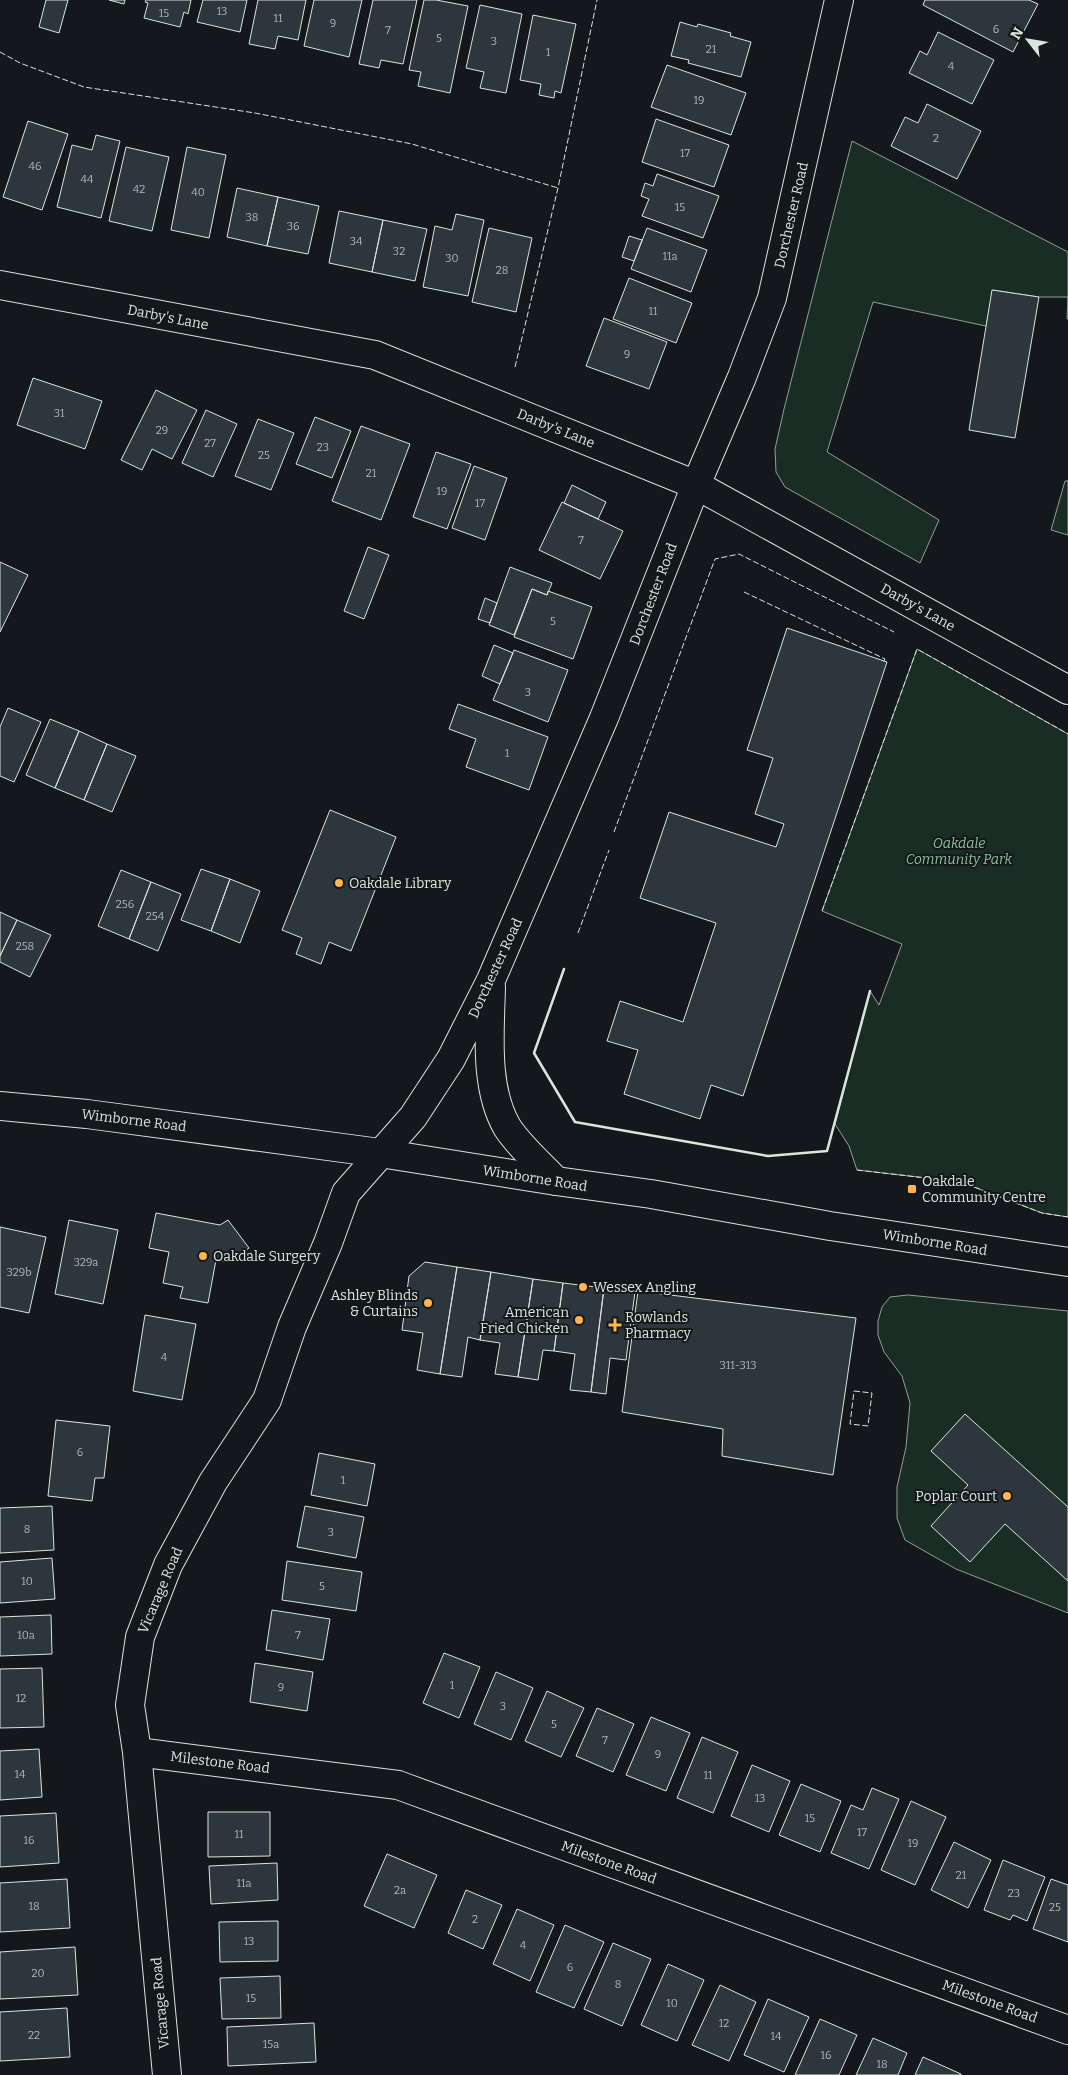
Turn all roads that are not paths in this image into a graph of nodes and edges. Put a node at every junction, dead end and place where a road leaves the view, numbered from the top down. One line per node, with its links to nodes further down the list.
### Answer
1 (839, 0): 3 (main road, Dorchester Road)
2 (0, 285): 3 (main road, Darby's Lane)
3 (696, 485): 4 (main road, Darby's Lane); 5 (main road, Dorchester Road)
4 (1068, 690)
5 (491, 980): 7 (main road, Dorchester Road); 8 (main road)
6 (0, 1106): 7 (main road, Wimborne Road)
7 (380, 1153): 8 (main road, Wimborne Road); 10 (main road, Vicarage Road)
8 (556, 1182): 9 (main road, Wimborne Road)
9 (1068, 1262)
10 (137, 1752): 11 (main road, Milestone Road); 12 (main road, Vicarage Road)
11 (1068, 2030)
12 (167, 2075)

